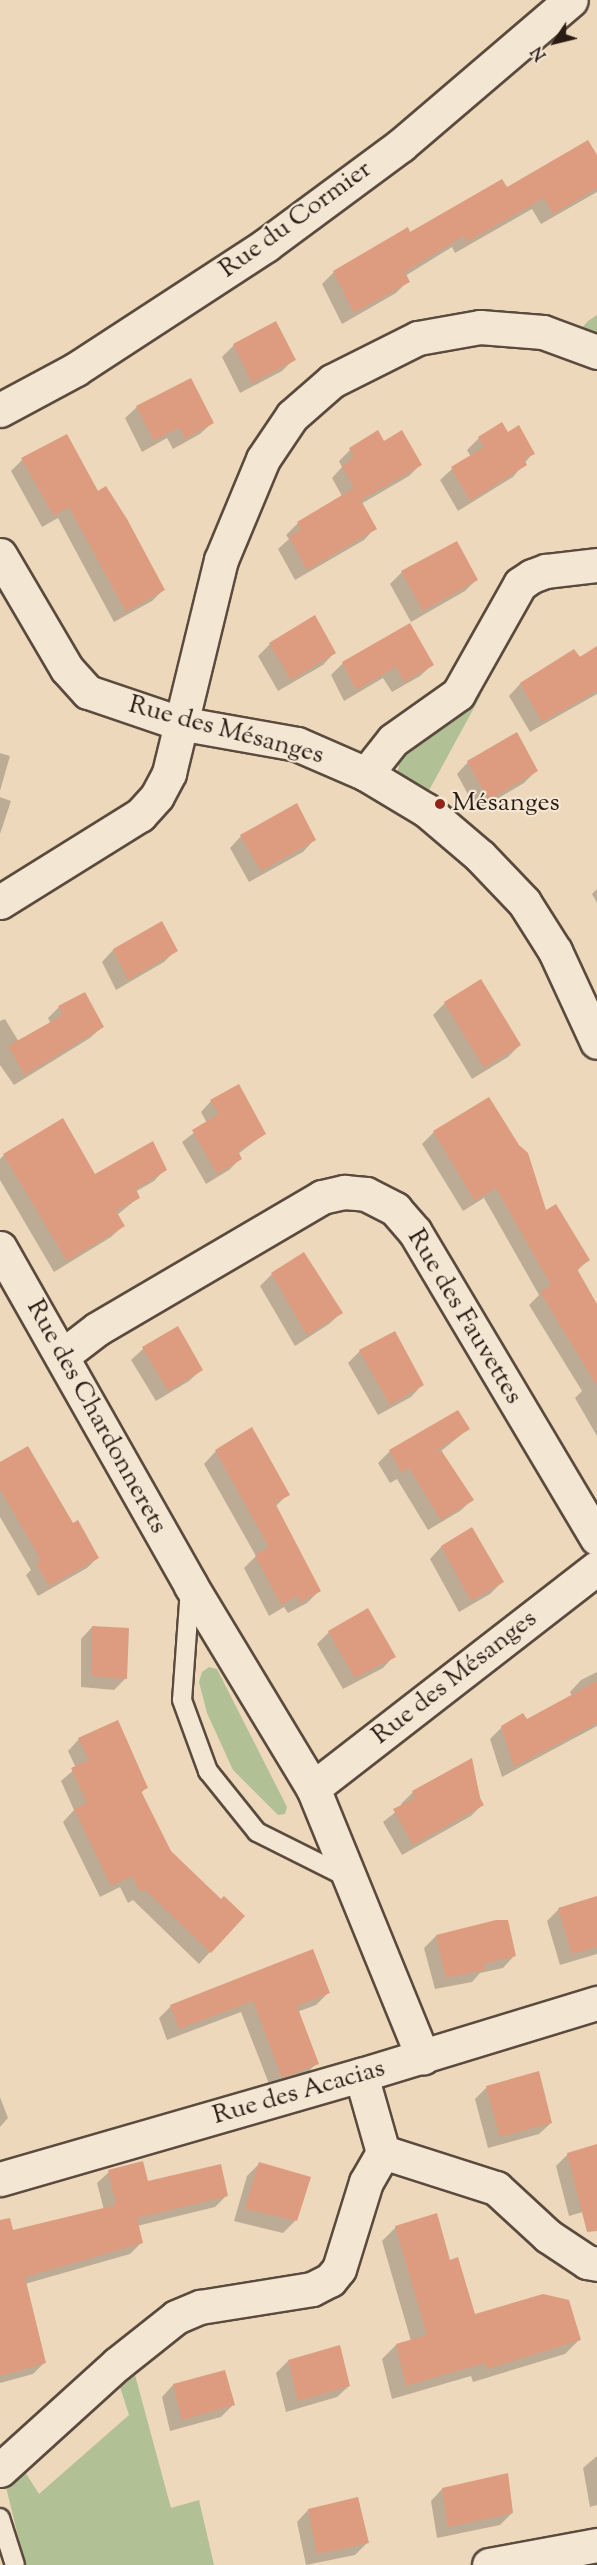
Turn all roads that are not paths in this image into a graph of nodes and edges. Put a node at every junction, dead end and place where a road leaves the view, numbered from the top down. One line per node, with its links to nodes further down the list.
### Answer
1 (571, 0): 3 (street, Rue du Cormier)
2 (597, 352): 6 (street)
3 (0, 410)
4 (0, 555): 6 (street, Rue des Mésanges)
5 (597, 565): 7 (street)
6 (179, 723): 7 (street, Rue des Mésanges); 8 (street)
7 (366, 774): 9 (street, Rue des Mésanges)
8 (0, 902)
9 (594, 1026)
10 (0, 1248): 11 (street, Rue des Chardonnerets)
11 (62, 1356): 12 (street, Rue des Fauvettes); 14 (street, Rue des Chardonnerets)
12 (597, 1538)
13 (597, 1568): 15 (street, Rue des Mésanges)
14 (191, 1586): 15 (street, Rue des Chardonnerets); 16 (lane)
15 (313, 1788): 16 (street, Rue des Chardonnerets)
16 (350, 1879): 18 (street, Rue des Chardonnerets)
17 (597, 2004): 18 (street, Rue des Acacias)
18 (423, 2057): 19 (street, Rue des Acacias)
19 (361, 2076): 20 (street); 21 (street, Rue des Acacias)
20 (383, 2152): 22 (street); 23 (street)
21 (0, 2179)
22 (597, 2264)
23 (0, 2470)
24 (0, 2518): 26 (lane)
25 (597, 2545): 27 (street)
26 (15, 2565)
27 (489, 2565)

